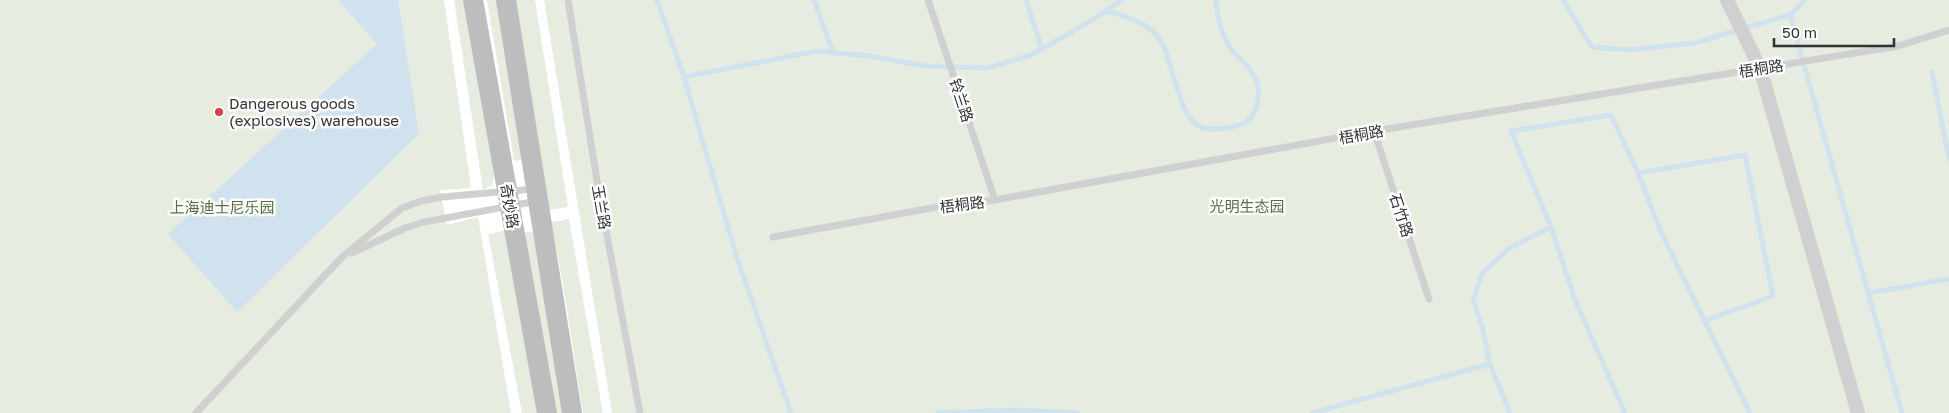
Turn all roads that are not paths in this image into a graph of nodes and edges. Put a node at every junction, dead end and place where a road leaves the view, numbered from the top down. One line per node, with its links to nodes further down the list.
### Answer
1 (473, 0): 10 (street, 奇妙路)
2 (506, 0): 9 (street, 奇妙路)
3 (568, 0): 18 (lane, 玉兰路)
4 (928, 0): 11 (lane, 铃兰路)
5 (1727, 0): 7 (street)
6 (1949, 30): 7 (lane, 梧桐路)
7 (1760, 68): 8 (lane, 梧桐路); 19 (street)
8 (1374, 131): 11 (lane, 梧桐路); 14 (lane, 石竹路)
9 (536, 195): 10 (lane); 10 (lane); 17 (street, 奇妙路)
10 (509, 199): 13 (lane); 13 (lane); 16 (street, 奇妙路)
11 (995, 200): 12 (lane, 梧桐路)
12 (773, 237)
13 (342, 257): 15 (lane)
14 (1429, 299)
15 (196, 413)
16 (547, 413)
17 (572, 413)
18 (640, 413)
19 (1858, 413)

